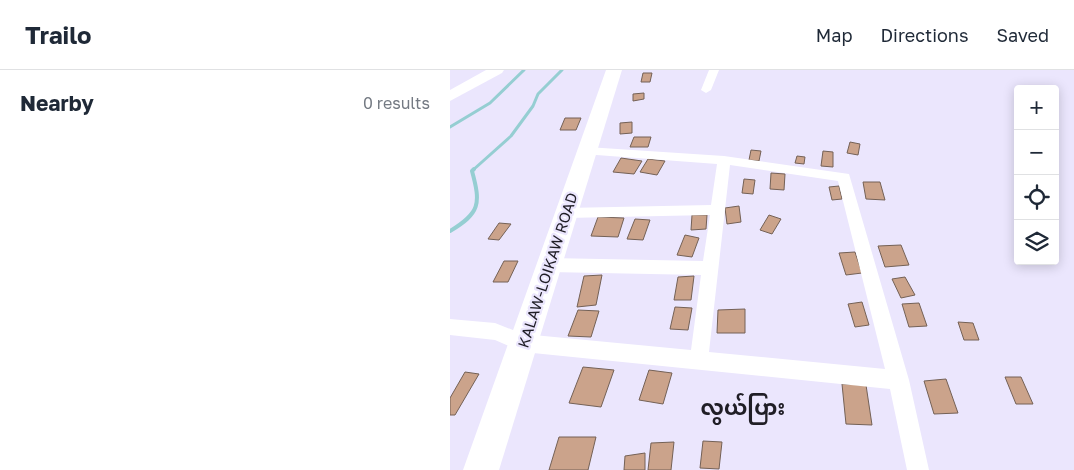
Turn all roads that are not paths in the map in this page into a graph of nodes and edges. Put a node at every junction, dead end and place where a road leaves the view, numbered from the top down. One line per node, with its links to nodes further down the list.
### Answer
1 (497, 70): 5 (main road)
2 (614, 70): 6 (main road, KALAW-LOIKAW ROAD)
3 (714, 70): 4 (street)
4 (706, 90)
5 (450, 96)
6 (587, 151): 7 (street); 9 (main road, KALAW-LOIKAW ROAD)
7 (724, 160): 8 (street); 15 (street)
8 (718, 210): 9 (street); 11 (street)
9 (566, 213): 10 (main road, KALAW-LOIKAW ROAD)
10 (549, 265): 11 (street); 13 (main road, KALAW-LOIKAW ROAD)
11 (710, 268): 14 (street)
12 (450, 326): 13 (street)
13 (523, 343): 14 (street); 16 (main road, KALAW-LOIKAW ROAD)
14 (699, 360): 15 (street)
15 (899, 380): 17 (street)
16 (481, 470)
17 (918, 470)

